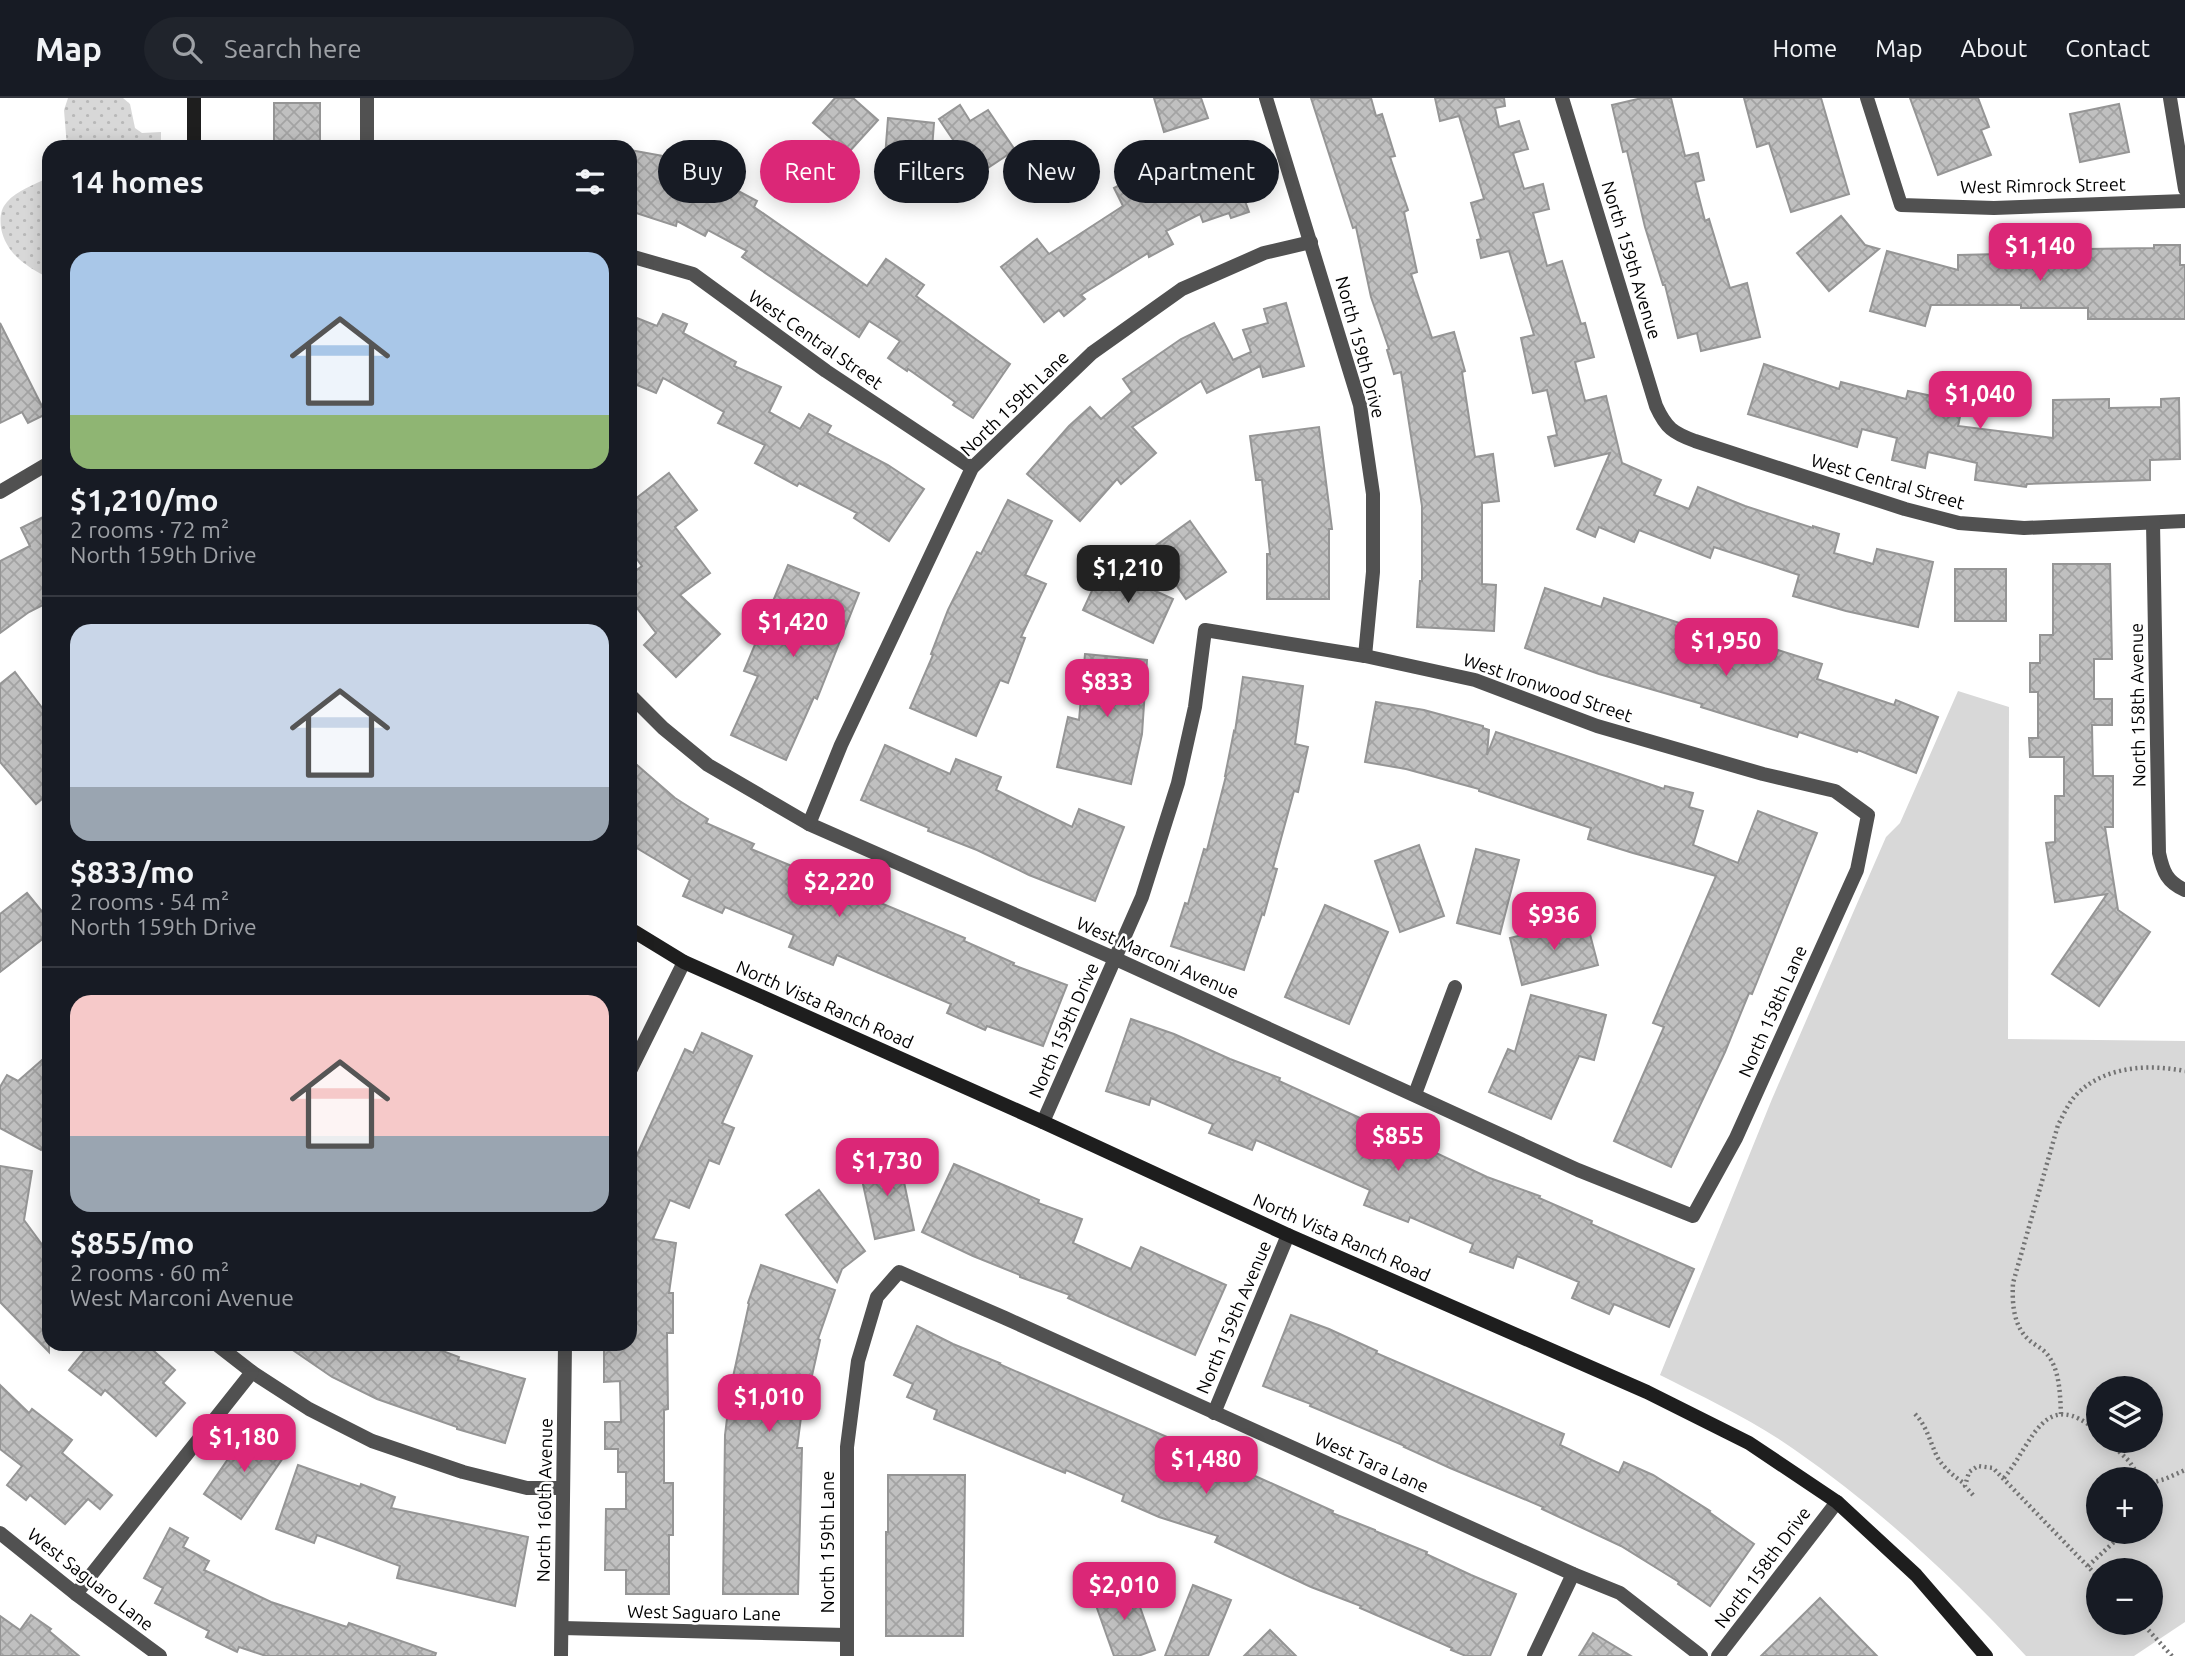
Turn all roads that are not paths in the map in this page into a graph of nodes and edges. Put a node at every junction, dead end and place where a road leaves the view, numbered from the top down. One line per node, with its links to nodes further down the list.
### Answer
1 (194, 98): 7 (street)
2 (367, 98): 8 (street)
3 (1266, 98): 11 (street, North 159th Drive)
4 (1562, 98): 13 (street, North 159th Avenue)
5 (1867, 98): 10 (street, West Rimrock Street)
6 (2170, 98): 9 (street)
7 (194, 140)
8 (367, 140)
9 (2185, 189)
10 (2185, 201)
11 (1311, 242): 15 (street, North 159th Lane); 20 (street, North 159th Drive)
12 (637, 258): 15 (street, West Central Street)
13 (1671, 431): 18 (street, West Central Street)
14 (42, 467): 16 (street)
15 (972, 468): 23 (street, North 159th Lane)
16 (0, 492)
17 (2185, 521): 18 (street, West Central Street)
18 (2153, 523): 24 (street, North 158th Avenue)
19 (1205, 630): 20 (street, West Ironwood Street); 26 (street, North 159th Drive)
20 (1365, 656): 22 (street, West Ironwood Street)
21 (637, 702): 23 (street, West Marconi Avenue)
22 (1868, 815): 32 (street, North 158th Lane)
23 (809, 824): 26 (street, West Marconi Avenue)
24 (2185, 890)
25 (637, 933): 27 (street, North Vista Ranch Road)
26 (1116, 959): 30 (street, West Marconi Avenue); 31 (street, North 159th Drive)
27 (684, 962): 29 (street); 31 (street, North Vista Ranch Road)
28 (1455, 987): 30 (street)
29 (637, 1057)
30 (1415, 1094): 32 (street, West Marconi Avenue)
31 (1043, 1122): 33 (street, North Vista Ranch Road)
32 (1693, 1216)
33 (1288, 1235): 38 (street, North 159th Avenue); 40 (street, North Vista Ranch Road)
34 (899, 1272): 38 (street, West Tara Lane); 45 (street, North 159th Lane)
35 (225, 1351): 37 (street)
36 (565, 1351): 39 (street, North 160th Avenue)
37 (252, 1372): 39 (street); 43 (street)
38 (1214, 1413): 42 (street, West Tara Lane)
39 (563, 1488): 44 (street, North 160th Avenue)
40 (1837, 1502): 51 (street, North 158th Drive); 52 (street, North Vista Ranch Road)
41 (0, 1533): 43 (street, West Saguaro Lane)
42 (1573, 1574): 49 (street); 50 (street, West Tara Lane)
43 (76, 1594): 46 (street, West Saguaro Lane)
44 (562, 1628): 45 (street, West Saguaro Lane); 47 (street, North 160th Avenue)
45 (846, 1634): 48 (street, North 159th Lane)
46 (160, 1656)
47 (561, 1656)
48 (847, 1656)
49 (1534, 1656)
50 (1701, 1656)
51 (1718, 1656)
52 (1986, 1656)

